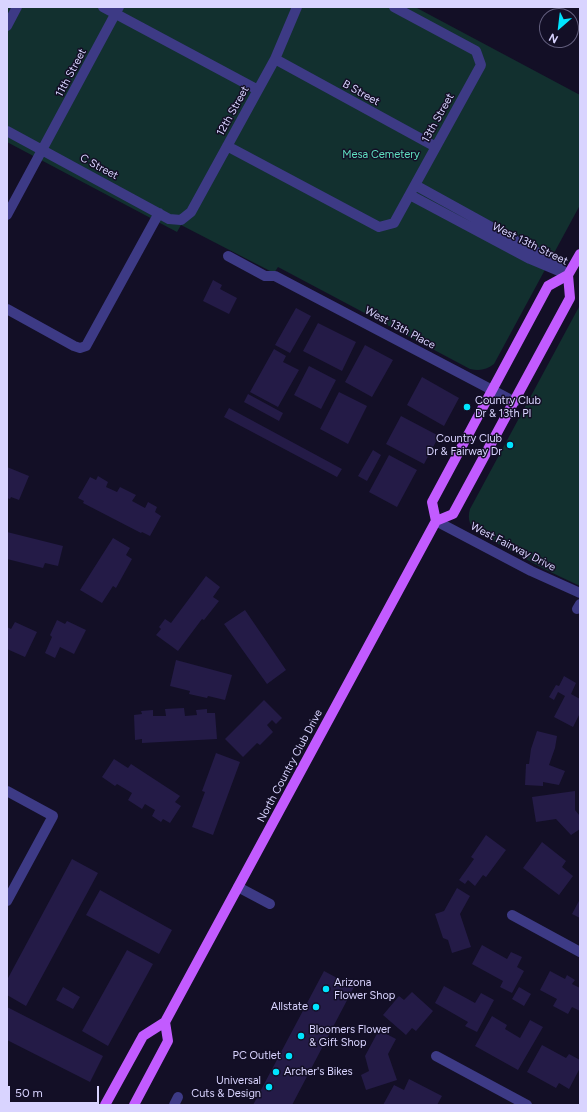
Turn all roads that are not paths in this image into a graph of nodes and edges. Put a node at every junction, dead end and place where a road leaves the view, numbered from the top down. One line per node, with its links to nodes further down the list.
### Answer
1 (17, 7): 6 (street)
2 (103, 7): 5 (street)
3 (297, 7): 7 (street, 12th Street)
4 (394, 7): 11 (street, 13th Street)
5 (118, 10): 8 (street); 12 (street, 11th Street)
6 (7, 26)
7 (275, 59): 8 (street, 12th Street); 11 (street, B Street)
8 (258, 90): 10 (street, 12th Street)
9 (7, 131): 12 (street, C Street)
10 (227, 146): 14 (street, 13th Street); 17 (street, 12th Street)
11 (436, 147): 13 (street, 13th Street)
12 (43, 151): 15 (street, C Street); 16 (street, 11th Street)
13 (415, 185): 14 (street, 13th Street); 20 (street, West 13th Street)
14 (410, 194): 20 (street, West 13th Street)
15 (159, 213): 17 (street, C Street); 21 (street)
16 (7, 216)
17 (181, 220)
18 (580, 254): 20 (main road)
19 (228, 256): 22 (street, West 13th Place)
20 (568, 275): 22 (main road); 23 (main road)
21 (7, 309)
22 (492, 390): 23 (street, West 13th Place); 24 (main road)
23 (515, 402): 24 (main road)
24 (436, 521): 25 (street, West Fairway Drive); 27 (main road, North Country Club Drive)
25 (580, 593)
26 (7, 791): 28 (street)
27 (238, 887): 29 (street); 32 (main road, North Country Club Drive)
28 (7, 902)
29 (270, 904)
30 (512, 915): 31 (street)
31 (580, 952)
32 (165, 1022): 34 (main road, North Country Club Drive); 35 (main road)
33 (436, 1056): 36 (street)
34 (105, 1105)
35 (134, 1105)
36 (527, 1105)

